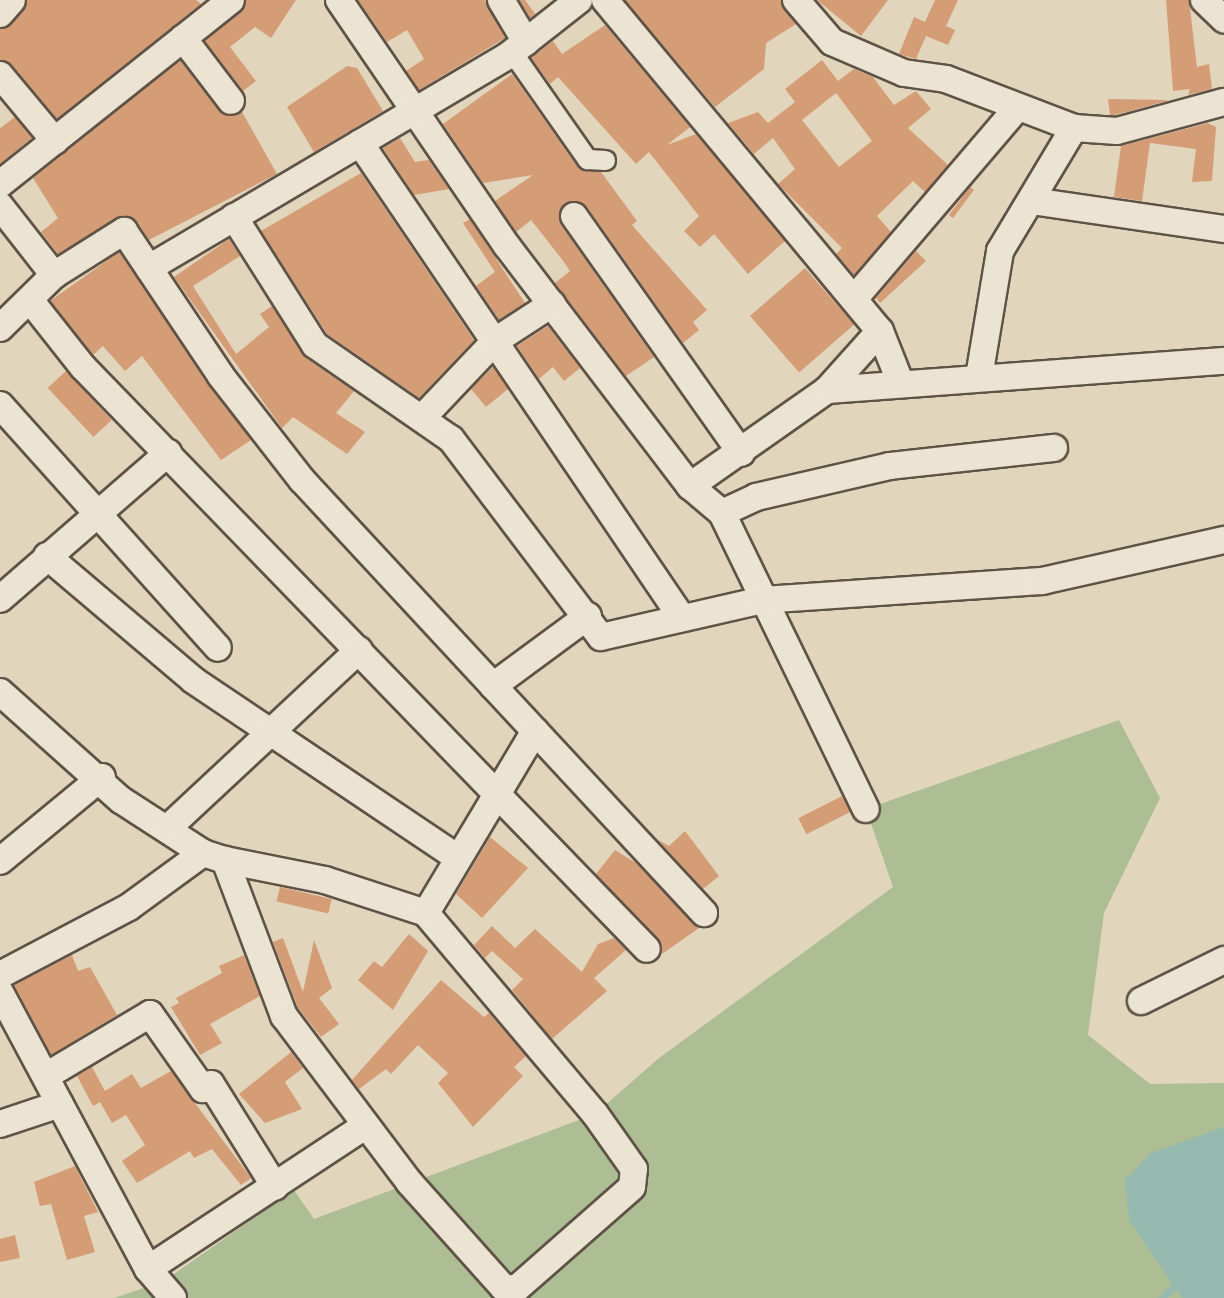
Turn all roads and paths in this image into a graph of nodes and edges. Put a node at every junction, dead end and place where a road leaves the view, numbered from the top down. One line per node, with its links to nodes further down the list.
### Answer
1 (12, 0): 9 (street)
2 (231, 0): 11 (street)
3 (339, 0): 17 (street)
4 (500, 0): 12 (street)
5 (579, 0): 12 (street)
6 (605, 0): 30 (street)
7 (796, 0): 16 (street)
8 (1204, 0): 10 (street)
9 (0, 14)
10 (1224, 19)
11 (183, 38): 14 (street); 19 (street)
12 (519, 47): 17 (street); 21 (street)
13 (0, 75): 19 (street)
14 (231, 101)
15 (1224, 102): 18 (street)
16 (1017, 108): 18 (street); 30 (street)
17 (412, 112): 20 (street); 32 (street)
18 (1074, 128): 23 (street)
19 (55, 141): 22 (street)
20 (360, 143): 26 (street); 35 (street)
21 (606, 160)
22 (0, 184)
23 (1032, 201): 27 (street); 37 (street)
24 (0, 206): 29 (street)
25 (574, 216): 44 (street)
26 (234, 217): 28 (street); 41 (street)
27 (1224, 229)
28 (149, 268): 29 (street); 56 (street)
29 (54, 275): 31 (street)
30 (854, 299): 34 (street)
31 (30, 300): 33 (street); 43 (street)
32 (552, 304): 35 (street); 45 (street)
33 (0, 328)
34 (880, 331): 38 (street); 39 (street)
35 (495, 341): 41 (street); 53 (street)
36 (1223, 360): 37 (street)
37 (979, 377): 38 (street)
38 (901, 384): 39 (street)
39 (827, 390): 44 (street)
40 (0, 405): 47 (street)
41 (422, 418): 52 (street)
42 (1054, 448): 46 (street)
43 (168, 453): 47 (street); 55 (street)
44 (741, 453): 45 (street)
45 (690, 486): 46 (street)
46 (722, 513): 51 (street)
47 (93, 515): 49 (street); 54 (street)
48 (1222, 544): 51 (street)
49 (47, 556): 50 (street); 59 (street)
50 (0, 599)
51 (762, 600): 53 (street); 62 (street)
52 (588, 616): 53 (street); 56 (street)
53 (682, 618)
54 (218, 648)
55 (359, 650): 59 (street); 61 (street)
56 (493, 686): 58 (street)
57 (0, 692): 60 (street)
58 (536, 731): 61 (street); 68 (street)
59 (269, 734): 63 (street); 65 (street)
60 (102, 777): 63 (street); 66 (street)
61 (496, 793): 65 (street); 69 (street)
62 (866, 809)
63 (168, 828): 64 (street)
64 (214, 857): 67 (street); 71 (street); 77 (street)
65 (456, 857): 67 (street)
66 (0, 861)
67 (426, 913): 77 (street)
68 (704, 913)
69 (648, 950)
70 (1224, 960): 73 (street)
71 (0, 975)
72 (0, 992): 74 (street)
73 (1141, 1001)
74 (46, 1076): 75 (street); 78 (street)
75 (60, 1104): 76 (street); 79 (street)
76 (0, 1124)
77 (366, 1125): 78 (street)
78 (275, 1188): 79 (street)
79 (148, 1269): 80 (street)
80 (173, 1298)

